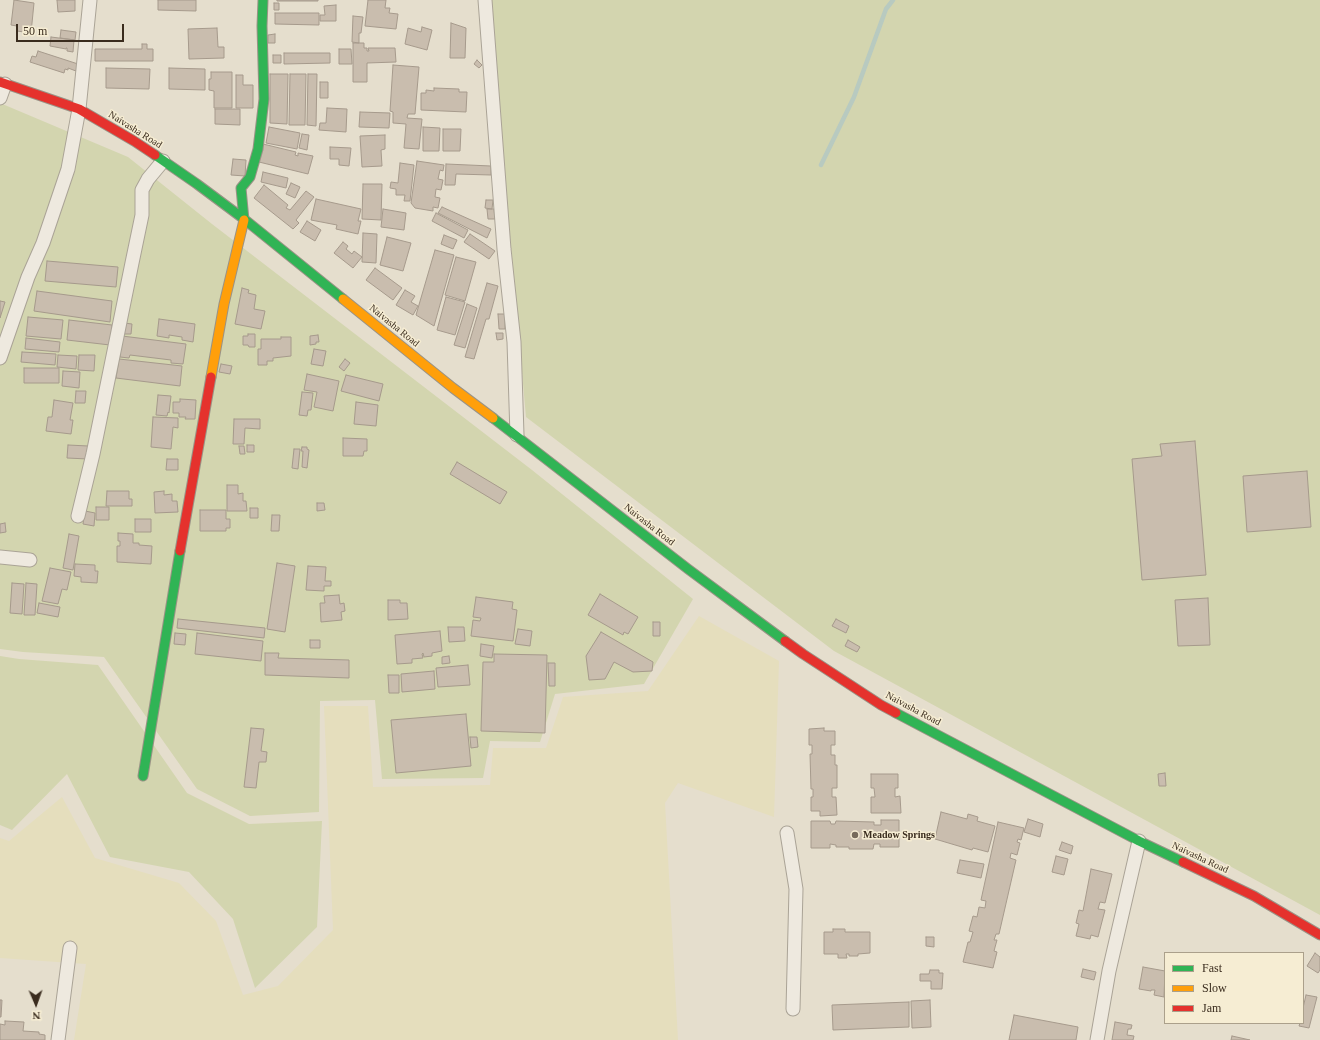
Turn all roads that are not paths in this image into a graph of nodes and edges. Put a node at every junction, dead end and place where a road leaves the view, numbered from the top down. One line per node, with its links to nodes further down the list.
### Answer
1 (90, 0): 6 (street)
2 (263, 0): 8 (main road)
3 (485, 0): 10 (street)
4 (3, 83): 5 (street); 6 (main road, Naivasha Road)
5 (0, 98)
6 (79, 109): 7 (main road, Naivasha Road); 9 (street)
7 (163, 161): 8 (main road, Naivasha Road); 11 (street)
8 (244, 219): 10 (main road, Naivasha Road); 14 (main road)
9 (0, 358)
10 (517, 435): 16 (main road, Naivasha Road)
11 (78, 516)
12 (0, 557): 13 (street)
13 (30, 560)
14 (143, 776)
15 (787, 832): 19 (street)
16 (1139, 841): 17 (main road, Naivasha Road); 21 (street)
17 (1320, 935)
18 (70, 948): 20 (street)
19 (793, 1009)
20 (58, 1040)
21 (1097, 1040)

